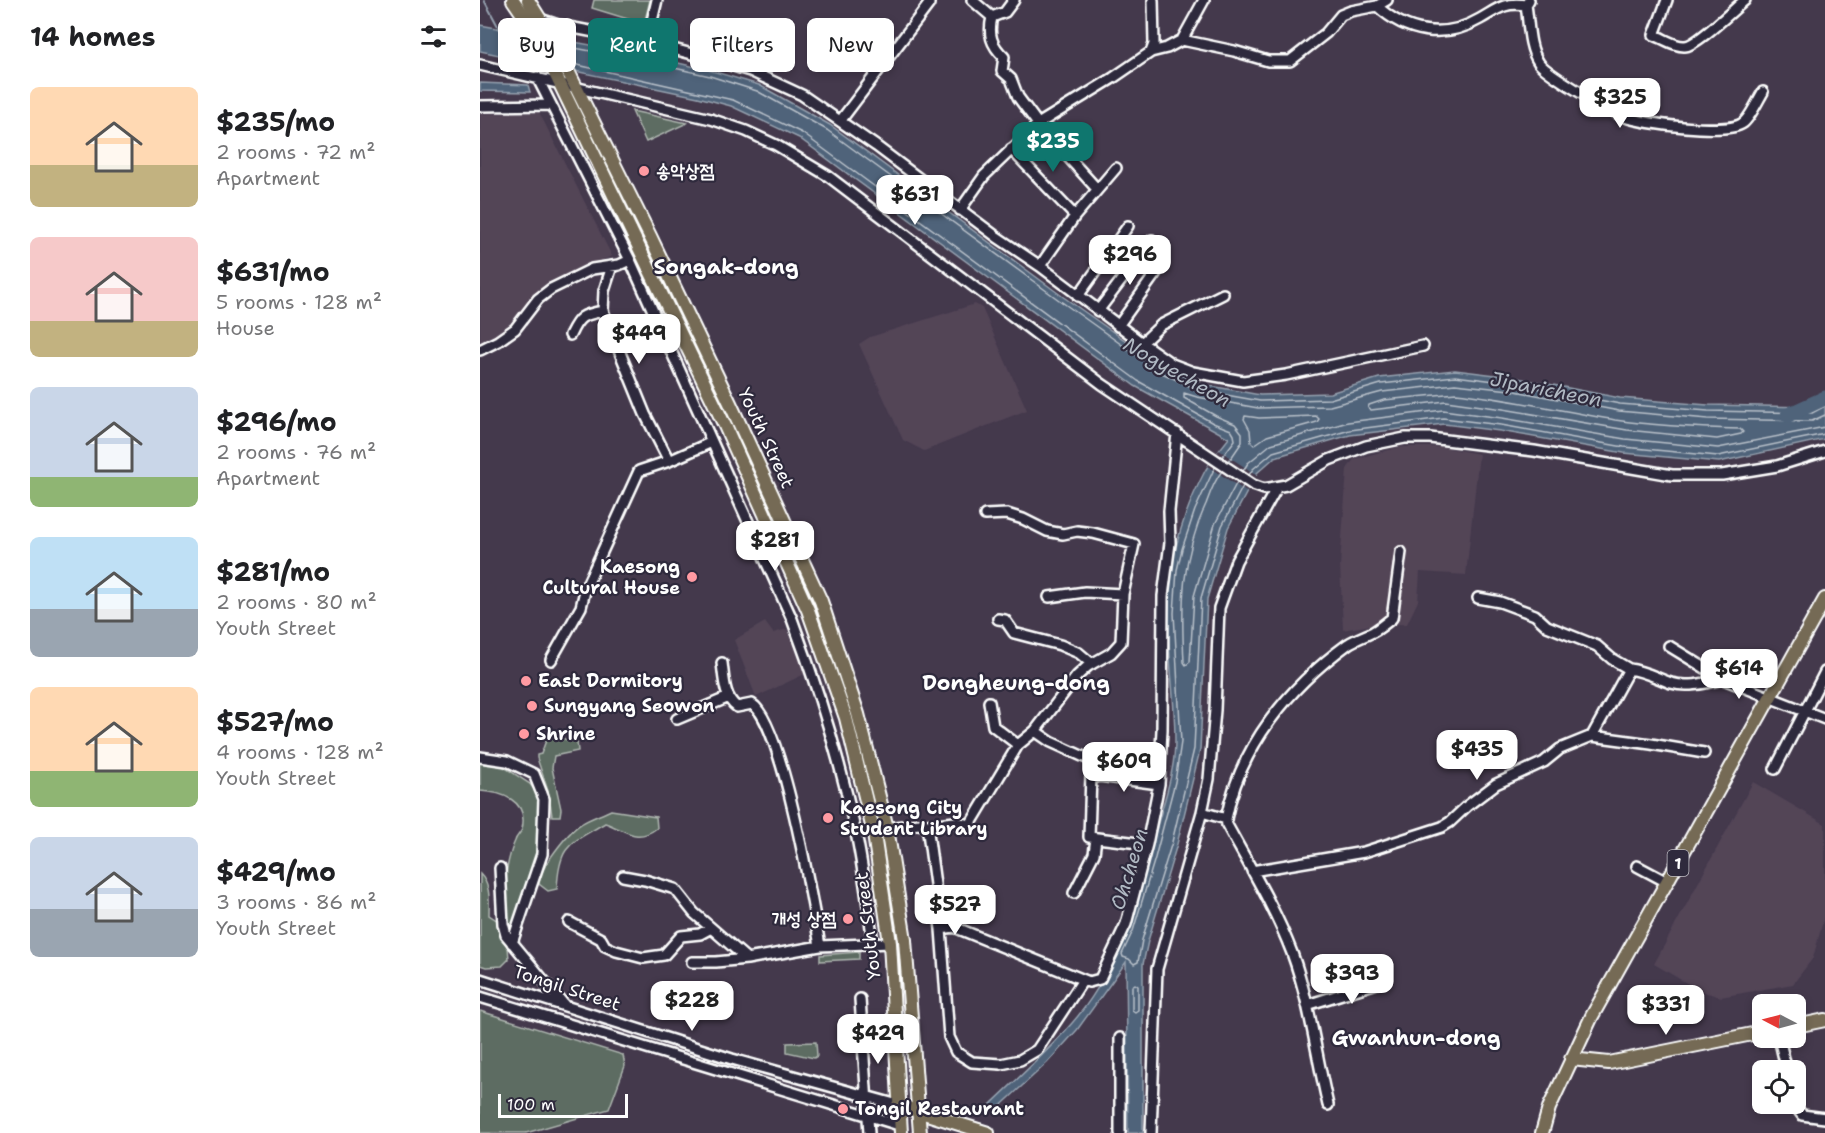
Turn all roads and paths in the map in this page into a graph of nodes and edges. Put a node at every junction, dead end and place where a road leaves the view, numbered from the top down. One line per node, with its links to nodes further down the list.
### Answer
1 (513, 0): 23 (main road, Youth Street)
2 (528, 0): 16 (main road, Youth Street)
3 (657, 0): 17 (street)
4 (939, 0): 12 (street)
5 (972, 0): 15 (street)
6 (1014, 0): 15 (street)
7 (1153, 0): 20 (street)
8 (1204, 0): 18 (street)
9 (1387, 0): 14 (street)
10 (1667, 0): 11 (street)
11 (1745, 0)
12 (929, 2): 29 (street)
13 (1528, 2): 14 (street); 26 (street)
14 (1377, 6): 18 (street)
15 (992, 17): 30 (street)
16 (539, 18)
17 (653, 18)
18 (1182, 40): 20 (street)
19 (678, 51): 29 (street)
20 (1151, 52): 30 (street)
21 (480, 65): 24 (street)
22 (559, 72): 23 (main road, Youth Street)
23 (560, 76): 24 (street); 25 (main road, Youth Street); 100 (main road, Youth Street)
24 (537, 77): 27 (street)
25 (574, 85): 51 (street); 87 (main road, Youth Street)
26 (1763, 92)
27 (552, 105): 28 (street); 38 (street)
28 (480, 106)
29 (840, 120): 34 (street)
30 (1038, 124): 31 (street); 33 (street)
31 (1011, 149): 34 (street); 35 (street)
32 (1116, 168): 33 (street)
33 (1097, 189): 35 (street)
34 (960, 210): 41 (street)
35 (1075, 216): 41 (street)
36 (1128, 226): 43 (street)
37 (1152, 240): 45 (street)
38 (630, 260): 40 (street); 52 (street)
39 (1163, 262): 46 (street)
40 (612, 266): 44 (street); 50 (street)
41 (1040, 266): 43 (street)
42 (1223, 294): 48 (street)
43 (1078, 296): 45 (street)
44 (603, 311): 47 (street); 54 (street)
45 (1098, 311): 46 (street)
46 (1118, 326): 48 (street)
47 (570, 335)
48 (1137, 342): 49 (street)
49 (1423, 346)
50 (480, 350)
51 (1177, 433): 55 (street); 83 (street)
52 (712, 442): 54 (street); 99 (street)
53 (1825, 451): 55 (street)
54 (669, 461): 64 (street)
55 (1276, 487): 84 (street)
56 (986, 515): 58 (street)
57 (1401, 552): 85 (street)
58 (1123, 594): 59 (street); 66 (street)
59 (1049, 597)
60 (1478, 598): 67 (street)
61 (1825, 599): 70 (main road, 1)
62 (999, 619): 66 (street)
63 (1669, 646): 69 (street)
64 (551, 660)
65 (722, 663): 71 (street)
66 (1092, 664): 76 (street)
67 (1629, 669): 69 (street); 77 (street)
68 (1825, 672): 73 (street)
69 (1723, 679): 70 (street)
70 (1771, 696): 73 (street); 94 (main road, 1)
71 (729, 697): 74 (street); 102 (street)
72 (989, 702): 78 (street)
73 (1805, 712): 75 (street); 81 (street)
74 (676, 719)
75 (1825, 719)
76 (1035, 731): 78 (street); 82 (street)
77 (1592, 736): 79 (street); 92 (street)
78 (1018, 745): 86 (street)
79 (1704, 753)
80 (480, 757): 101 (street)
81 (1775, 769)
82 (1091, 775): 83 (street); 88 (street)
83 (1159, 784): 89 (street)
84 (1203, 812): 85 (street); 129 (street)
85 (1226, 819): 92 (street)
86 (927, 825): 87 (street); 98 (street)
87 (887, 828): 120 (main road, Youth Street)
88 (1096, 838): 89 (street); 95 (street)
89 (1147, 844): 107 (street)
90 (1637, 866): 94 (street)
91 (500, 868): 101 (street)
92 (1252, 870): 110 (street)
93 (623, 876): 97 (street)
94 (1667, 882): 116 (main road, 1)
95 (1074, 893)
96 (569, 922): 97 (street)
97 (711, 928): 103 (street)
98 (941, 929): 107 (street); 107 (street)
99 (873, 942): 100 (street); 102 (street)
100 (890, 942): 118 (main road, Youth Street)
101 (512, 943): 111 (street)
102 (820, 946): 103 (street)
103 (747, 959): 104 (street)
104 (692, 962)
105 (480, 979): 111 (street, Tongil Street)
106 (1384, 979): 110 (street)
107 (1083, 980)
108 (480, 997): 122 (street, Tongil Street)
109 (860, 999): 117 (street)
110 (1307, 1005): 119 (street)
111 (567, 1007): 117 (street, Tongil Street)
112 (1825, 1020): 113 (main road)
113 (1806, 1024)
114 (1752, 1034): 116 (main road)
115 (1120, 1038): 128 (street)
116 (1571, 1059): 130 (main road, 1)
117 (866, 1096): 118 (street, Tongil Street); 122 (street)
118 (898, 1105): 120 (main road, Tongil Street); 124 (main road, Youth Street)
119 (1328, 1105)
120 (918, 1110): 125 (main road, Youth Street); 127 (main road, Tongil Street)
121 (1801, 1114): 123 (street)
122 (868, 1115): 124 (street, Tongil Street); 126 (street)
123 (1825, 1118)
124 (900, 1129): 125 (main road, Tongil Street)
125 (923, 1132)
126 (869, 1133)
127 (988, 1133)
128 (1120, 1133)
129 (1151, 1133)
130 (1542, 1133)

